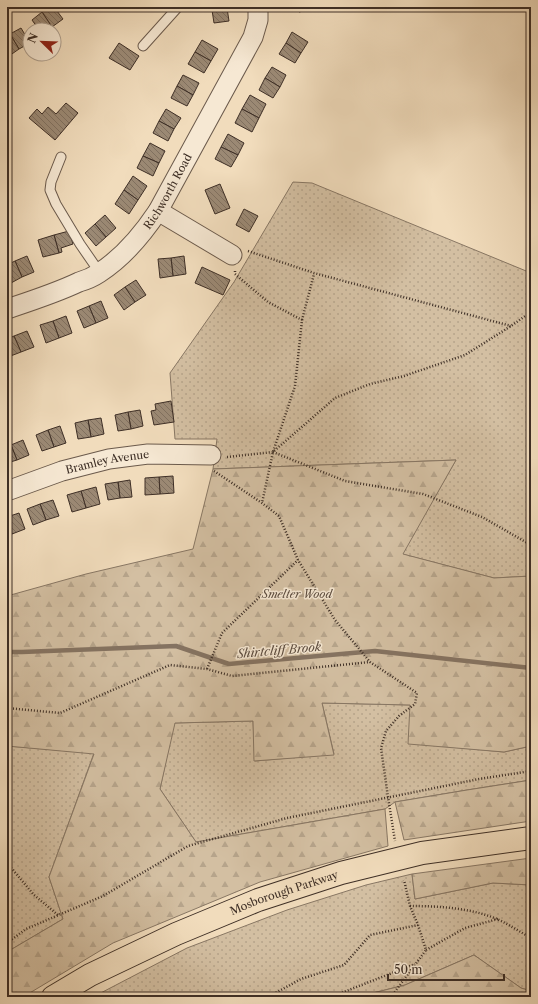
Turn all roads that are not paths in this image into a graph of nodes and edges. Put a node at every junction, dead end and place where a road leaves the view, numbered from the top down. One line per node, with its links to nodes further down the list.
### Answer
1 (178, 7): 3 (lane)
2 (258, 7): 5 (street, Richworth Road)
3 (143, 46)
4 (61, 157): 7 (lane)
5 (158, 211): 6 (street); 7 (street, Richworth Road)
6 (232, 255)
7 (100, 272): 8 (street, Richworth Road)
8 (7, 309)
9 (210, 456): 10 (street, Bramley Avenue)
10 (7, 491)
11 (531, 838): 12 (highway, Mosborough Parkway)
12 (53, 997)

